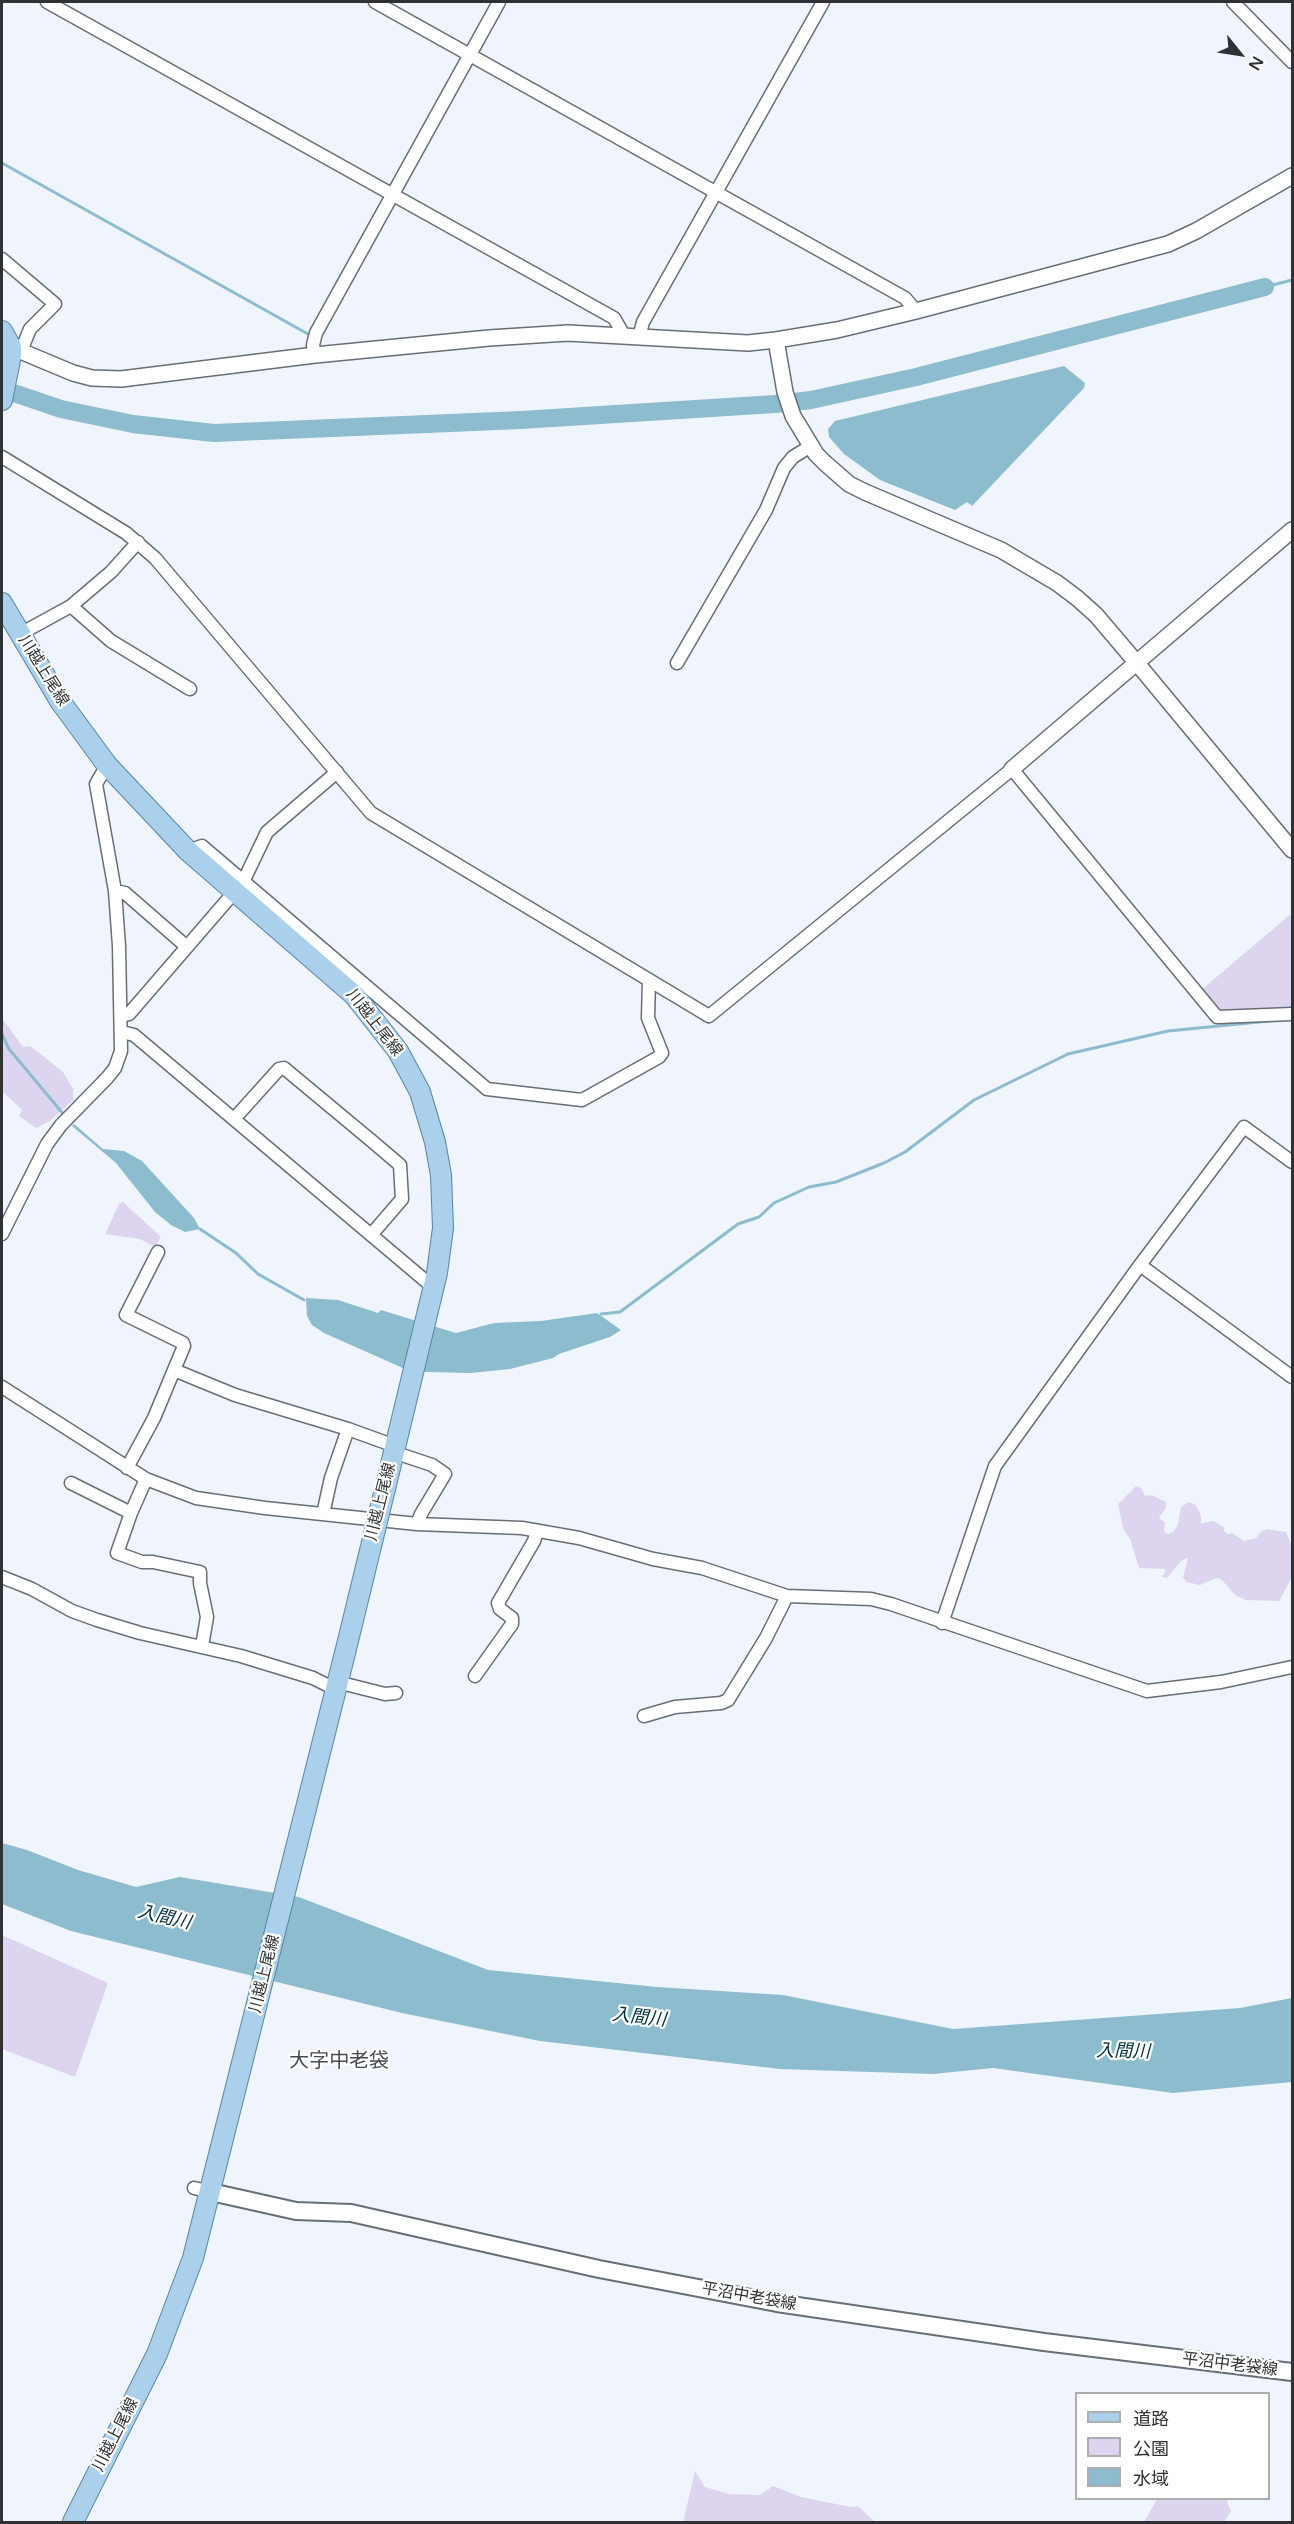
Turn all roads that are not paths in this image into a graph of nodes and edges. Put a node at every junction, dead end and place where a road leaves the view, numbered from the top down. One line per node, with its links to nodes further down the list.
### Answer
1 (46, 2): 10 (street)
2 (375, 2): 6 (street)
3 (499, 2): 6 (street)
4 (823, 2): 9 (street)
5 (1233, 2): 7 (street)
6 (469, 55): 9 (street); 10 (street)
7 (1293, 62)
8 (1293, 176): 12 (street)
9 (717, 192): 12 (street); 13 (street)
10 (392, 194): 13 (street); 16 (street)
11 (2, 259): 15 (street)
12 (916, 311): 14 (street)
13 (632, 337): 14 (street); 16 (street)
14 (776, 340): 18 (street)
15 (11, 343): 16 (street); 17 (main road)
16 (315, 355)
17 (2, 399)
18 (811, 446): 25 (street); 26 (street)
19 (2, 457): 21 (street)
20 (1293, 530): 25 (street)
21 (138, 542): 23 (street); 30 (street)
22 (2, 603): 24 (main road, 川越上尾線)
23 (71, 606): 24 (street); 27 (street)
24 (20, 634): 28 (main road, 川越上尾線)
25 (1136, 662): 29 (street); 31 (street)
26 (676, 663)
27 (190, 689)
28 (107, 765): 32 (main road, 川越上尾線); 33 (street)
29 (1012, 770): 35 (street); 36 (street)
30 (337, 772): 32 (street); 35 (street)
31 (1293, 850)
32 (239, 887): 34 (street); 35 (street); 45 (main road, 川越上尾線)
33 (115, 891): 34 (street); 37 (street)
34 (188, 947): 37 (street)
35 (649, 980)
36 (1293, 1014)
37 (121, 1016): 38 (street)
38 (122, 1032): 39 (street); 41 (street)
39 (234, 1119): 42 (street); 42 (street)
40 (1293, 1162): 44 (street)
41 (2, 1234)
42 (371, 1235): 45 (street)
43 (158, 1252): 46 (street)
44 (1140, 1265): 47 (street); 60 (street)
45 (434, 1288): 50 (main road, 川越上尾線)
46 (174, 1370): 49 (street); 51 (street)
47 (1293, 1377)
48 (2, 1387): 51 (street)
49 (348, 1429): 50 (street); 55 (street)
50 (394, 1449): 56 (street); 64 (main road, 川越上尾線, bridge)
51 (127, 1468): 52 (street)
52 (146, 1479): 54 (street); 55 (street)
53 (71, 1483): 54 (street)
54 (131, 1513): 61 (street)
55 (323, 1514): 56 (street)
56 (417, 1524): 57 (street)
57 (537, 1531): 59 (street); 63 (street)
58 (2, 1577): 61 (street)
59 (788, 1596): 60 (street); 66 (street)
60 (942, 1623): 62 (street)
61 (202, 1646): 64 (street)
62 (1293, 1667)
63 (475, 1676)
64 (335, 1690): 65 (street); 67 (main road, 川越上尾線)
65 (396, 1693)
66 (644, 1716)
67 (206, 2186): 68 (main road, 平沼中老袋線); 69 (main road, 川越上尾線)
68 (1293, 2372)
69 (73, 2523)

